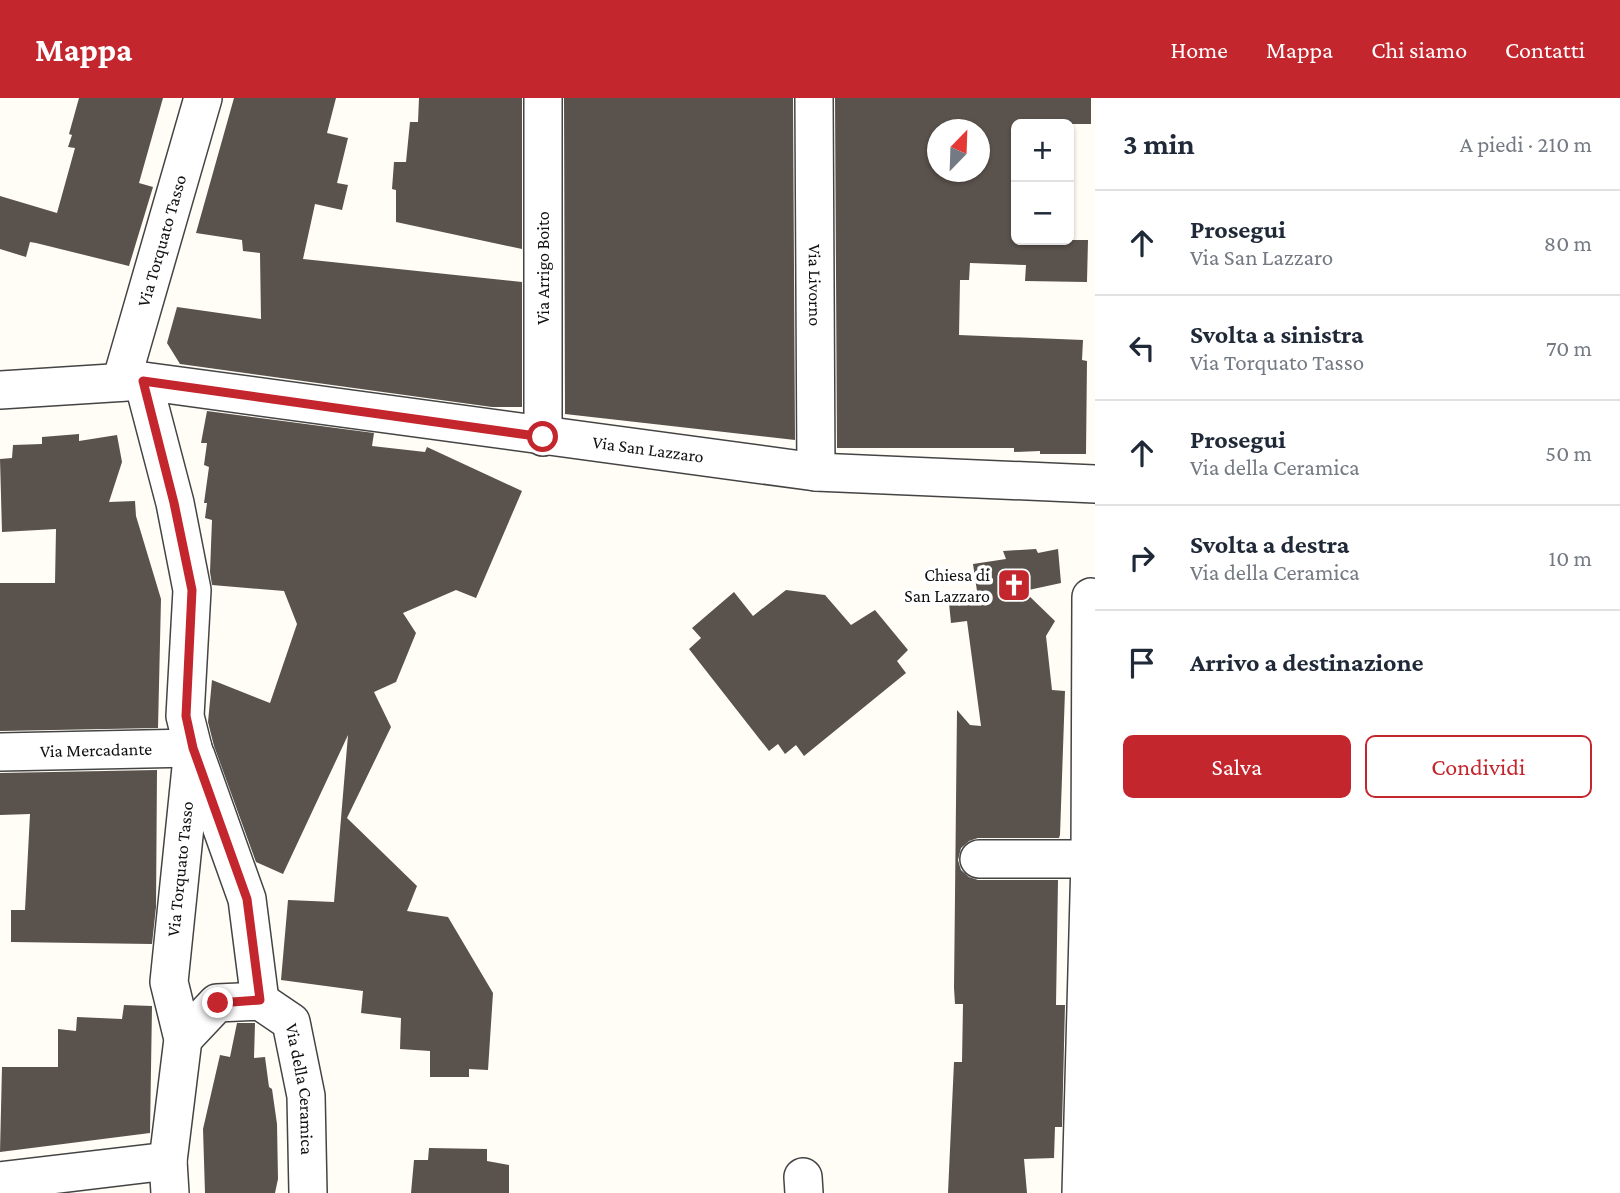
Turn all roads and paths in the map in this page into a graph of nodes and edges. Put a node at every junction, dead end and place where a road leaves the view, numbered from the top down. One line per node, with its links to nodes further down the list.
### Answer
1 (203, 98): 4 (street, Via Torquato Tasso)
2 (543, 98): 6 (street, Via Arrigo Boito)
3 (814, 98): 8 (street, Via Livorno)
4 (132, 382): 5 (street, Via San Lazzaro); 6 (street, Via San Lazzaro); 11 (street, Via Torquato Tasso)
5 (0, 390)
6 (543, 437): 8 (street, Via San Lazzaro)
7 (1095, 457): 9 (street)
8 (816, 472): 9 (street, Via San Lazzaro)
9 (1095, 484)
10 (1091, 597): 14 (street)
11 (193, 748): 12 (street, Via Mercadante); 15 (street); 16 (street, Via Torquato Tasso)
12 (0, 752)
13 (979, 859): 14 (street)
14 (1092, 859): 20 (street)
15 (260, 1000): 16 (street); 19 (street, Via della Ceramica)
16 (183, 1039): 17 (street, Via Torquato Tasso)
17 (169, 1177): 18 (street)
18 (8, 1185)
19 (307, 1193)
20 (1081, 1193)

